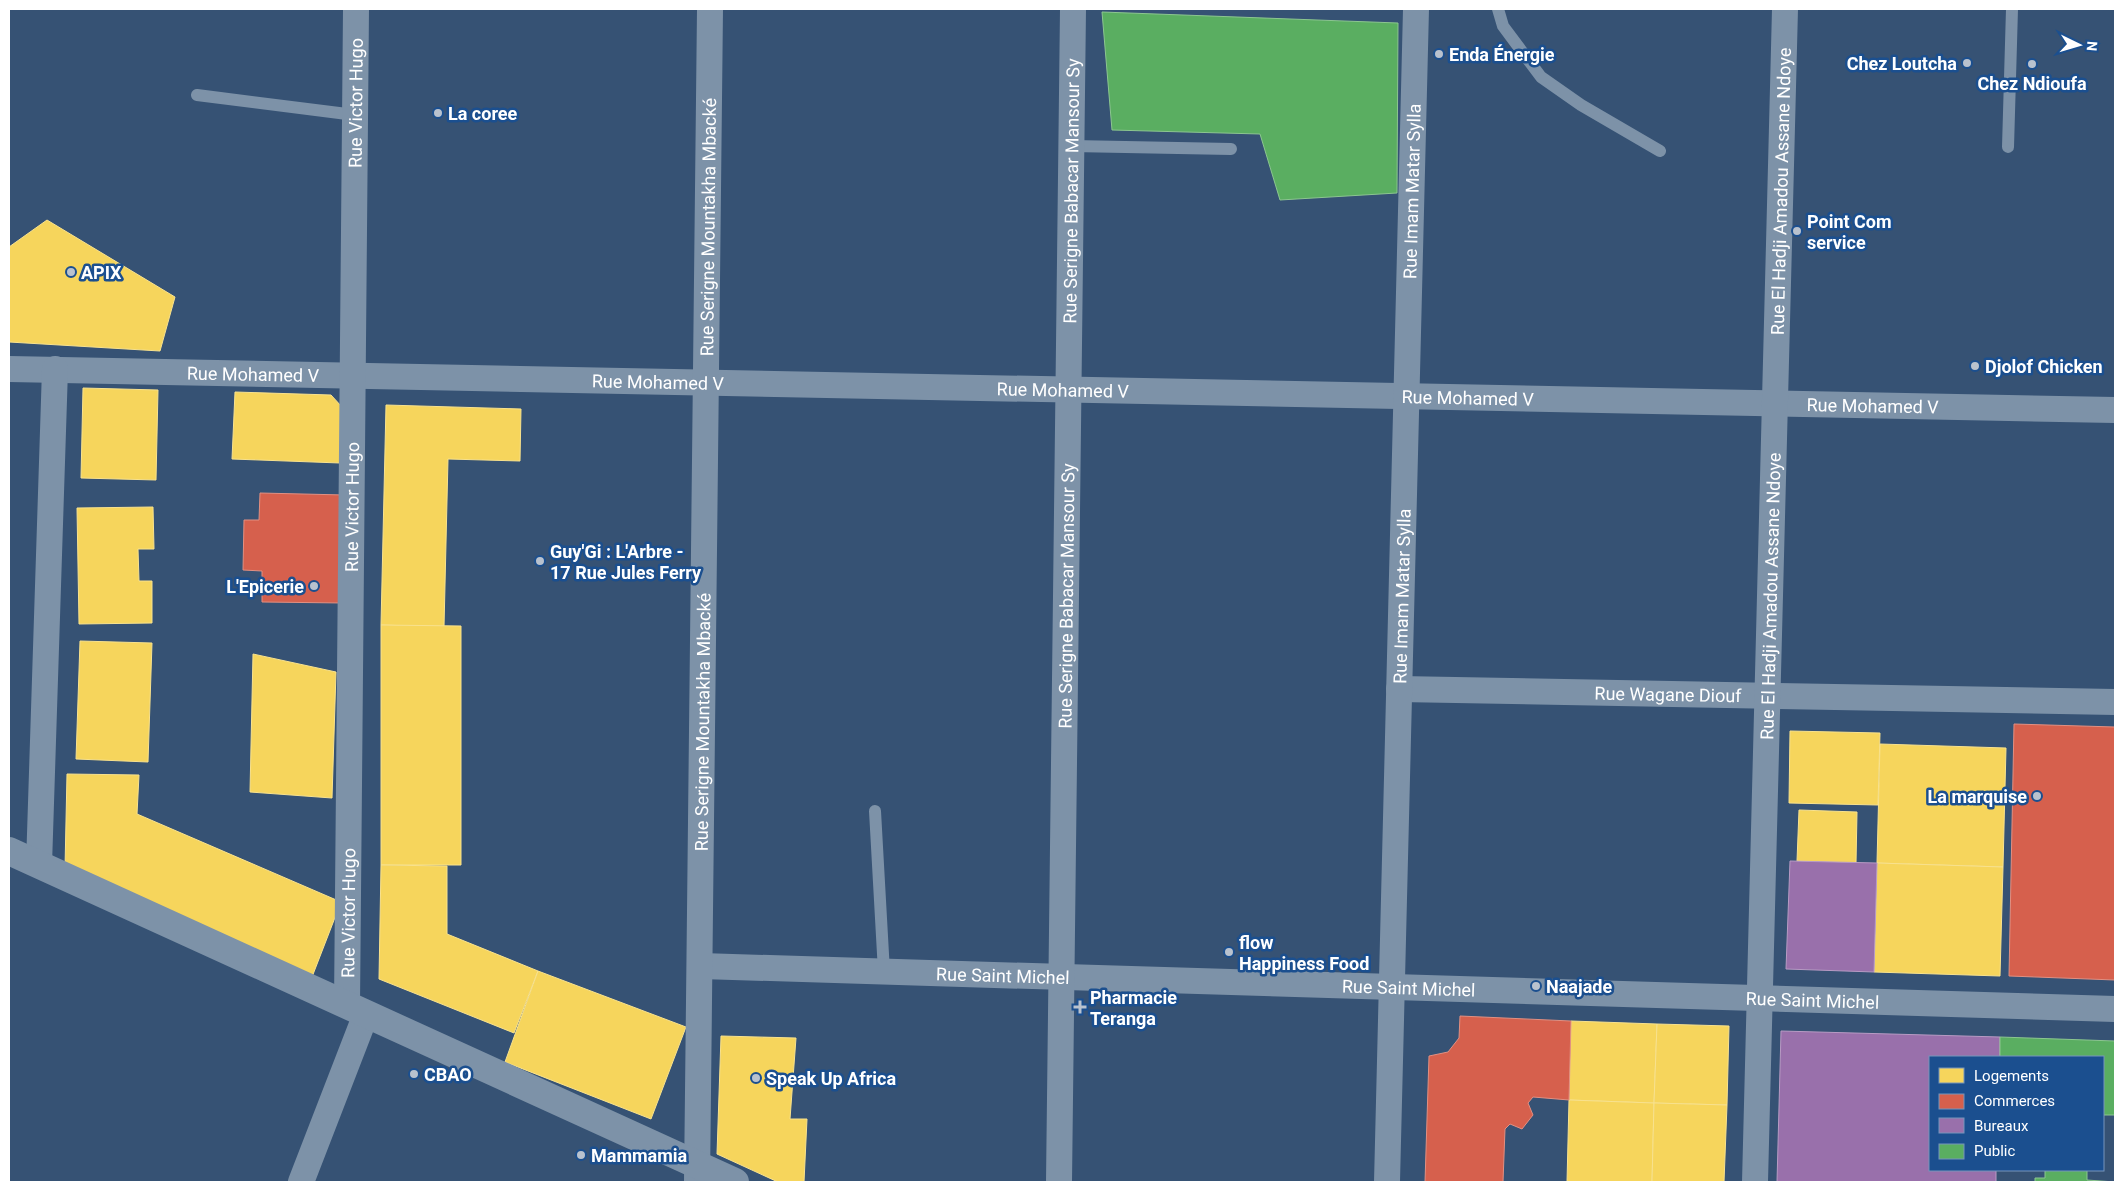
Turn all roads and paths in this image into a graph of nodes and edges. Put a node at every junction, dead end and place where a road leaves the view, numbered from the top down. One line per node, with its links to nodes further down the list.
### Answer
1 (356, 9): 9 (street, Rue Victor Hugo)
2 (710, 9): 17 (street, Rue Serigne Mountakha Mbacké)
3 (1073, 9): 10 (street, Rue Serigne Babacar Mansour Sy)
4 (1416, 9): 19 (street, Rue Imam Matar Sylla)
5 (1498, 9): 13 (lane)
6 (1785, 9): 20 (street, Rue El Hadji Amadou Assane Ndoye)
7 (2012, 9): 11 (lane)
8 (197, 95): 9 (lane)
9 (355, 115): 16 (street, Rue Victor Hugo)
10 (1072, 146): 12 (lane); 18 (street, Rue Serigne Babacar Mansour Sy)
11 (2008, 147)
12 (1231, 149)
13 (1660, 151)
14 (9, 368): 15 (street, Rue Mohamed V)
15 (55, 370): 16 (street, Rue Mohamed V); 27 (street)
16 (353, 375): 17 (street, Rue Mohamed V); 34 (street, Rue Victor Hugo)
17 (707, 382): 18 (street, Rue Mohamed V); 28 (street, Rue Serigne Mountakha Mbacké)
18 (1070, 390): 19 (street, Rue Mohamed V); 30 (street, Rue Serigne Babacar Mansour Sy)
19 (1407, 396): 20 (street, Rue Mohamed V); 22 (street, Rue Imam Matar Sylla)
20 (1774, 404): 21 (street, Rue Mohamed V); 23 (street, Rue El Hadji Amadou Assane Ndoye)
21 (2115, 410)
22 (1399, 689): 23 (street, Rue Wagane Diouf); 31 (street, Rue Imam Matar Sylla)
23 (1767, 696): 24 (street, Rue Wagane Diouf); 32 (street, Rue El Hadji Amadou Assane Ndoye)
24 (2115, 702)
25 (875, 811): 29 (lane)
26 (9, 851): 27 (street)
27 (39, 865): 34 (street)
28 (701, 966): 29 (street, Rue Saint Michel); 35 (street, Rue Serigne Mountakha Mbacké)
29 (884, 972): 30 (street, Rue Saint Michel)
30 (1062, 978): 31 (street, Rue Saint Michel); 38 (street, Rue Serigne Babacar Mansour Sy)
31 (1392, 987): 32 (street, Rue Saint Michel); 39 (street, Rue Imam Matar Sylla)
32 (1760, 998): 33 (street, Rue Saint Michel); 40 (street, Rue El Hadji Amadou Assane Ndoye)
33 (2115, 1009)
34 (357, 1010): 35 (street); 36 (street)
35 (698, 1174): 37 (street)
36 (301, 1182)
37 (735, 1182)
38 (1059, 1182)
39 (1387, 1182)
40 (1755, 1182)

